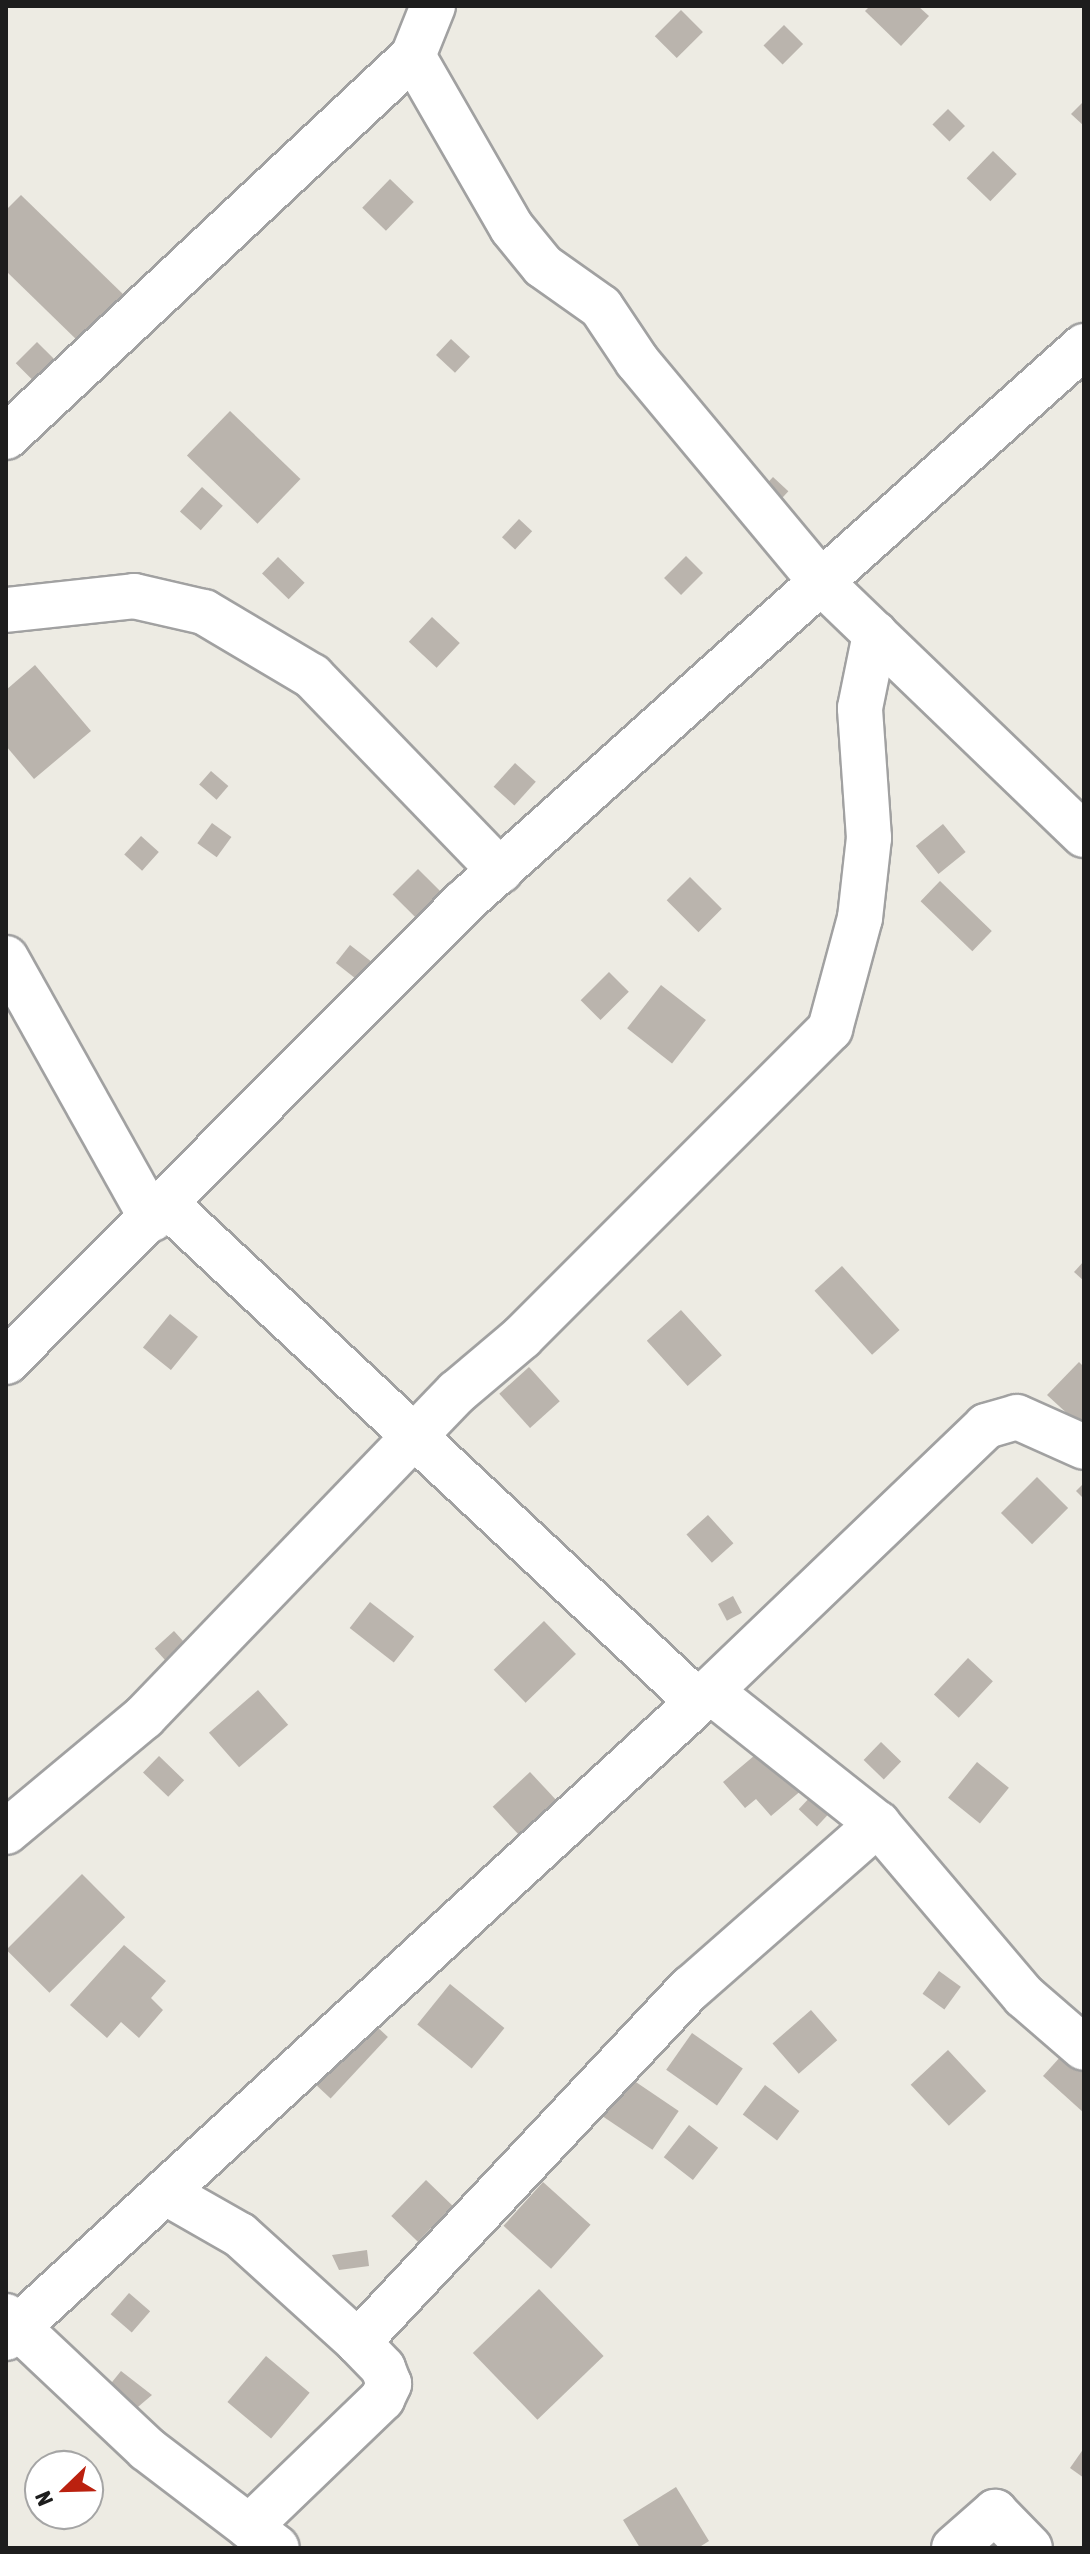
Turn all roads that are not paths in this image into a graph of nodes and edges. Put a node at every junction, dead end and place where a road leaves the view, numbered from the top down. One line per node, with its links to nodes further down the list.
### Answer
1 (433, 6): 2 (street)
2 (413, 56): 4 (street); 5 (street)
3 (1084, 346): 5 (street)
4 (6, 437)
5 (823, 584): 7 (street); 11 (street)
6 (6, 610): 11 (street)
7 (875, 634): 8 (street); 9 (street)
8 (927, 683): 9 (street); 10 (street)
9 (865, 687): 15 (street)
10 (1084, 835)
11 (500, 871): 13 (street)
12 (6, 958): 13 (street)
13 (159, 1212): 14 (street); 15 (street)
14 (6, 1362)
15 (418, 1437): 17 (street); 19 (street)
16 (1084, 1447): 17 (street)
17 (703, 1696): 18 (street); 21 (street)
18 (878, 1824): 20 (street); 23 (street)
19 (6, 1832)
20 (1084, 2048)
21 (168, 2194): 22 (street); 23 (street)
22 (10, 2327): 24 (street)
23 (358, 2342): 24 (street)
24 (263, 2537)
25 (954, 2548): 26 (street)
26 (1030, 2548)

